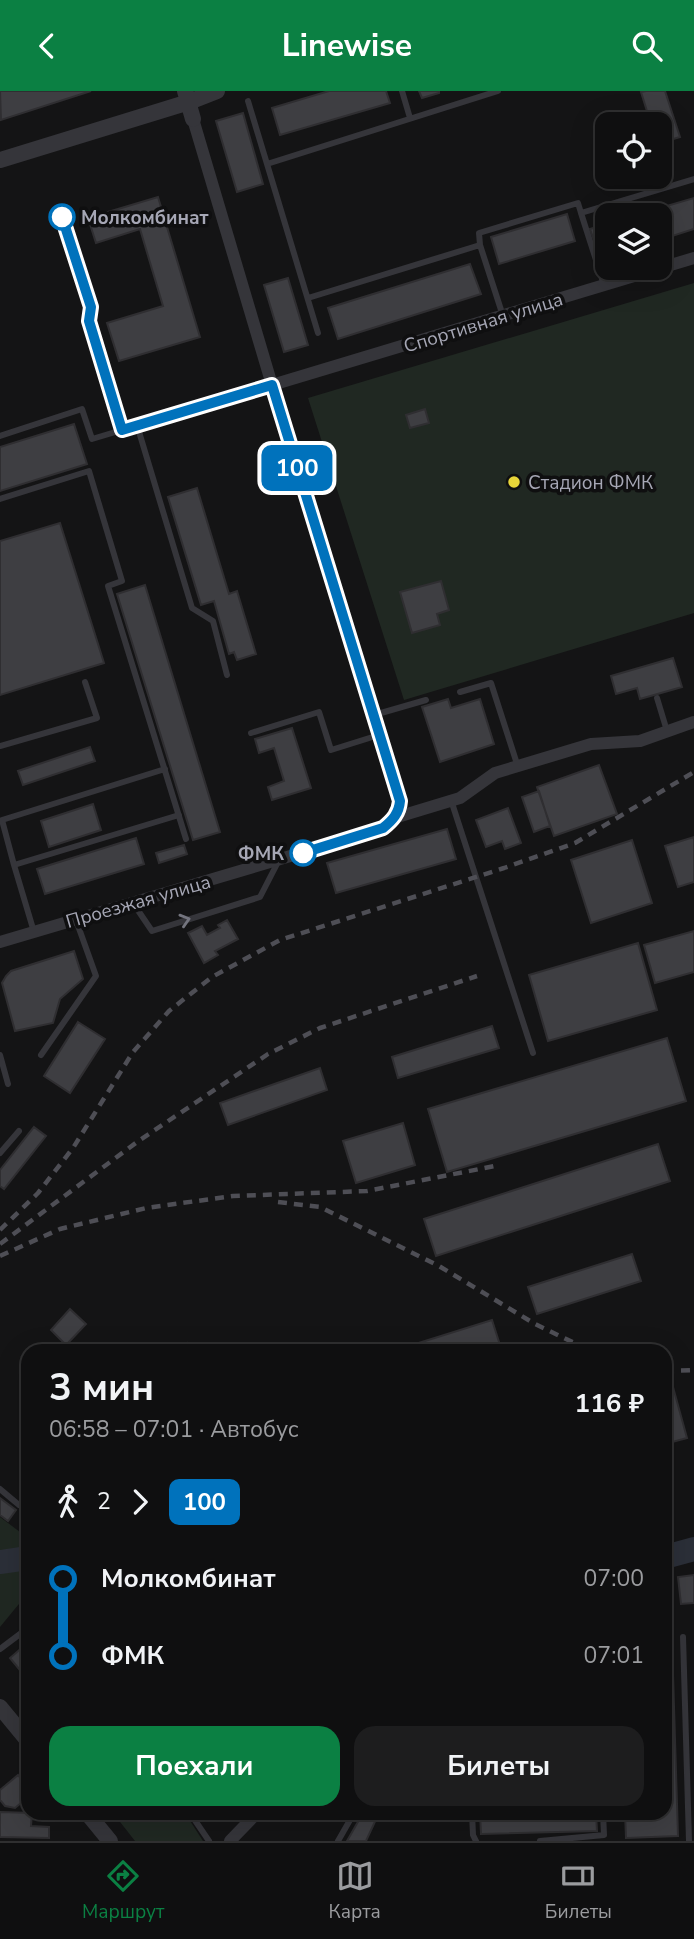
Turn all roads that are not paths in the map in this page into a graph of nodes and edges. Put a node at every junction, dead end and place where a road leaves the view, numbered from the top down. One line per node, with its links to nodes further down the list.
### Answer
1 (217, 91): 4 (street)
2 (402, 91): 6 (lane)
3 (498, 91): 6 (lane)
4 (187, 97): 7 (street); 8 (street)
5 (248, 101): 9 (lane)
6 (410, 118): 9 (lane)
7 (193, 119): 19 (street)
8 (0, 160)
9 (267, 164): 16 (lane)
10 (694, 179): 11 (lane)
11 (581, 213): 13 (lane); 15 (lane)
12 (62, 217): 21 (lane)
13 (480, 245): 16 (lane); 17 (lane)
14 (694, 258): 15 (street, Спортивная улица)
15 (605, 286): 17 (street, Спортивная улица)
16 (308, 298): 18 (lane)
17 (503, 317): 19 (street, Спортивная улица)
18 (318, 333)
19 (272, 385): 20 (lane); 29 (street)
20 (137, 425): 21 (lane); 24 (lane)
21 (122, 430): 22 (lane)
22 (0, 436)
23 (0, 499): 36 (lane)
24 (227, 675)
25 (85, 682): 34 (lane)
26 (460, 692): 35 (lane)
27 (657, 698): 31 (lane)
28 (426, 700): 29 (lane)
29 (373, 716): 33 (street)
30 (694, 722): 31 (street, Проезжая улица)
31 (667, 731): 35 (street, Проезжая улица)
32 (251, 733): 33 (lane)
33 (379, 735): 40 (street)
34 (0, 746)
35 (518, 767): 37 (street, Проезжая улица)
36 (164, 769): 38 (lane); 39 (lane)
37 (451, 800): 40 (street, Проезжая улица); 48 (lane)
38 (179, 815): 41 (lane); 43 (lane)
39 (1, 818): 43 (lane)
40 (394, 818): 42 (street, Проезжая улица)
41 (186, 839)
42 (279, 860): 44 (street, Проезжая улица); 44 (lane, one-way to 42)
43 (14, 866): 46 (lane)
44 (133, 903): 45 (street, Проезжая улица)
45 (76, 920): 46 (street, Проезжая улица); 50 (lane)
46 (34, 932): 47 (street, Проезжая улица)
47 (0, 942)
48 (533, 1053)
49 (0, 1055): 51 (lane)
50 (41, 1055)
51 (8, 1084)
52 (19, 1131): 53 (lane)
53 (0, 1153)
54 (0, 1489): 55 (lane)
55 (19, 1505)
56 (21, 1633): 58 (lane)
57 (683, 1637): 73 (lane)
58 (0, 1649)
59 (0, 1707): 60 (street)
60 (21, 1732)
61 (93, 1820): 67 (street)
62 (195, 1820): 68 (lane)
63 (250, 1820): 69 (street)
64 (350, 1820): 70 (lane)
65 (472, 1820): 71 (lane)
66 (603, 1820): 72 (lane)
67 (110, 1841)
68 (209, 1841)
69 (230, 1841)
70 (338, 1841)
71 (476, 1841)
72 (540, 1841)
73 (689, 1841)

